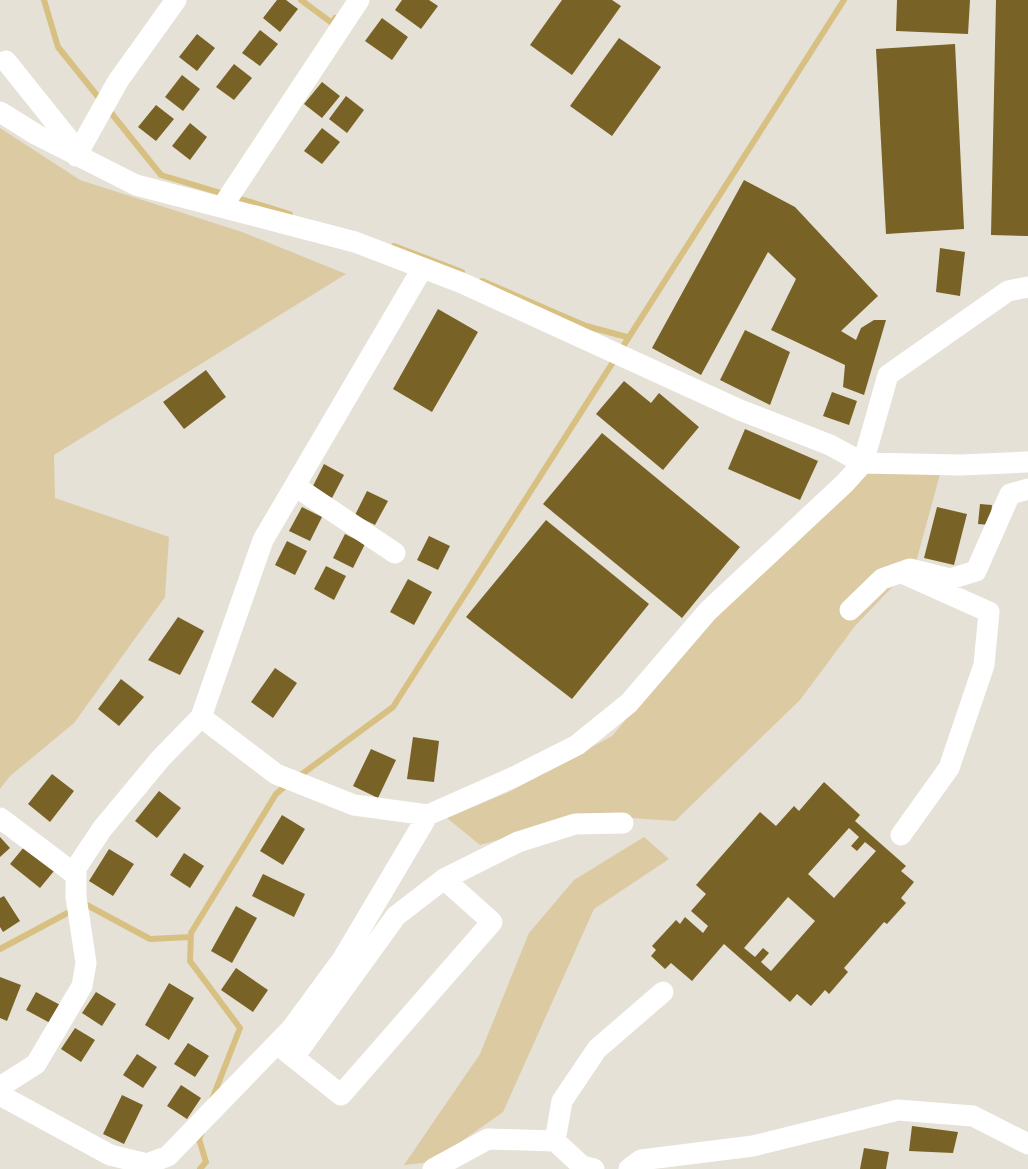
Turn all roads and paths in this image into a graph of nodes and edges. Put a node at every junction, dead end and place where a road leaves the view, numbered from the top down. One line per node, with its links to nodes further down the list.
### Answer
1 (176, 0): 5 (street)
2 (359, 0): 6 (street)
3 (6, 61): 5 (street)
4 (0, 112): 5 (street)
5 (77, 153): 6 (street)
6 (223, 206): 7 (street)
7 (422, 269): 10 (street); 11 (street)
8 (1028, 287): 10 (street)
9 (1028, 462): 10 (street)
10 (863, 463): 17 (street)
11 (295, 486): 13 (street); 16 (street)
12 (1028, 489): 14 (street)
13 (396, 553)
14 (902, 573): 15 (street); 20 (street)
15 (850, 610)
16 (201, 717): 17 (street); 21 (street)
17 (428, 815): 24 (street)
18 (0, 818): 21 (street)
19 (624, 824): 22 (street)
20 (901, 835)
21 (76, 874): 26 (street)
22 (444, 879): 25 (street); 25 (street)
23 (663, 992): 28 (street)
24 (277, 1044): 25 (street); 27 (street)
25 (294, 1057)
26 (0, 1087)
27 (0, 1096)
28 (555, 1141): 30 (street); 31 (street)
29 (1028, 1144): 32 (street)
30 (433, 1169)
31 (594, 1169)
32 (629, 1169)

